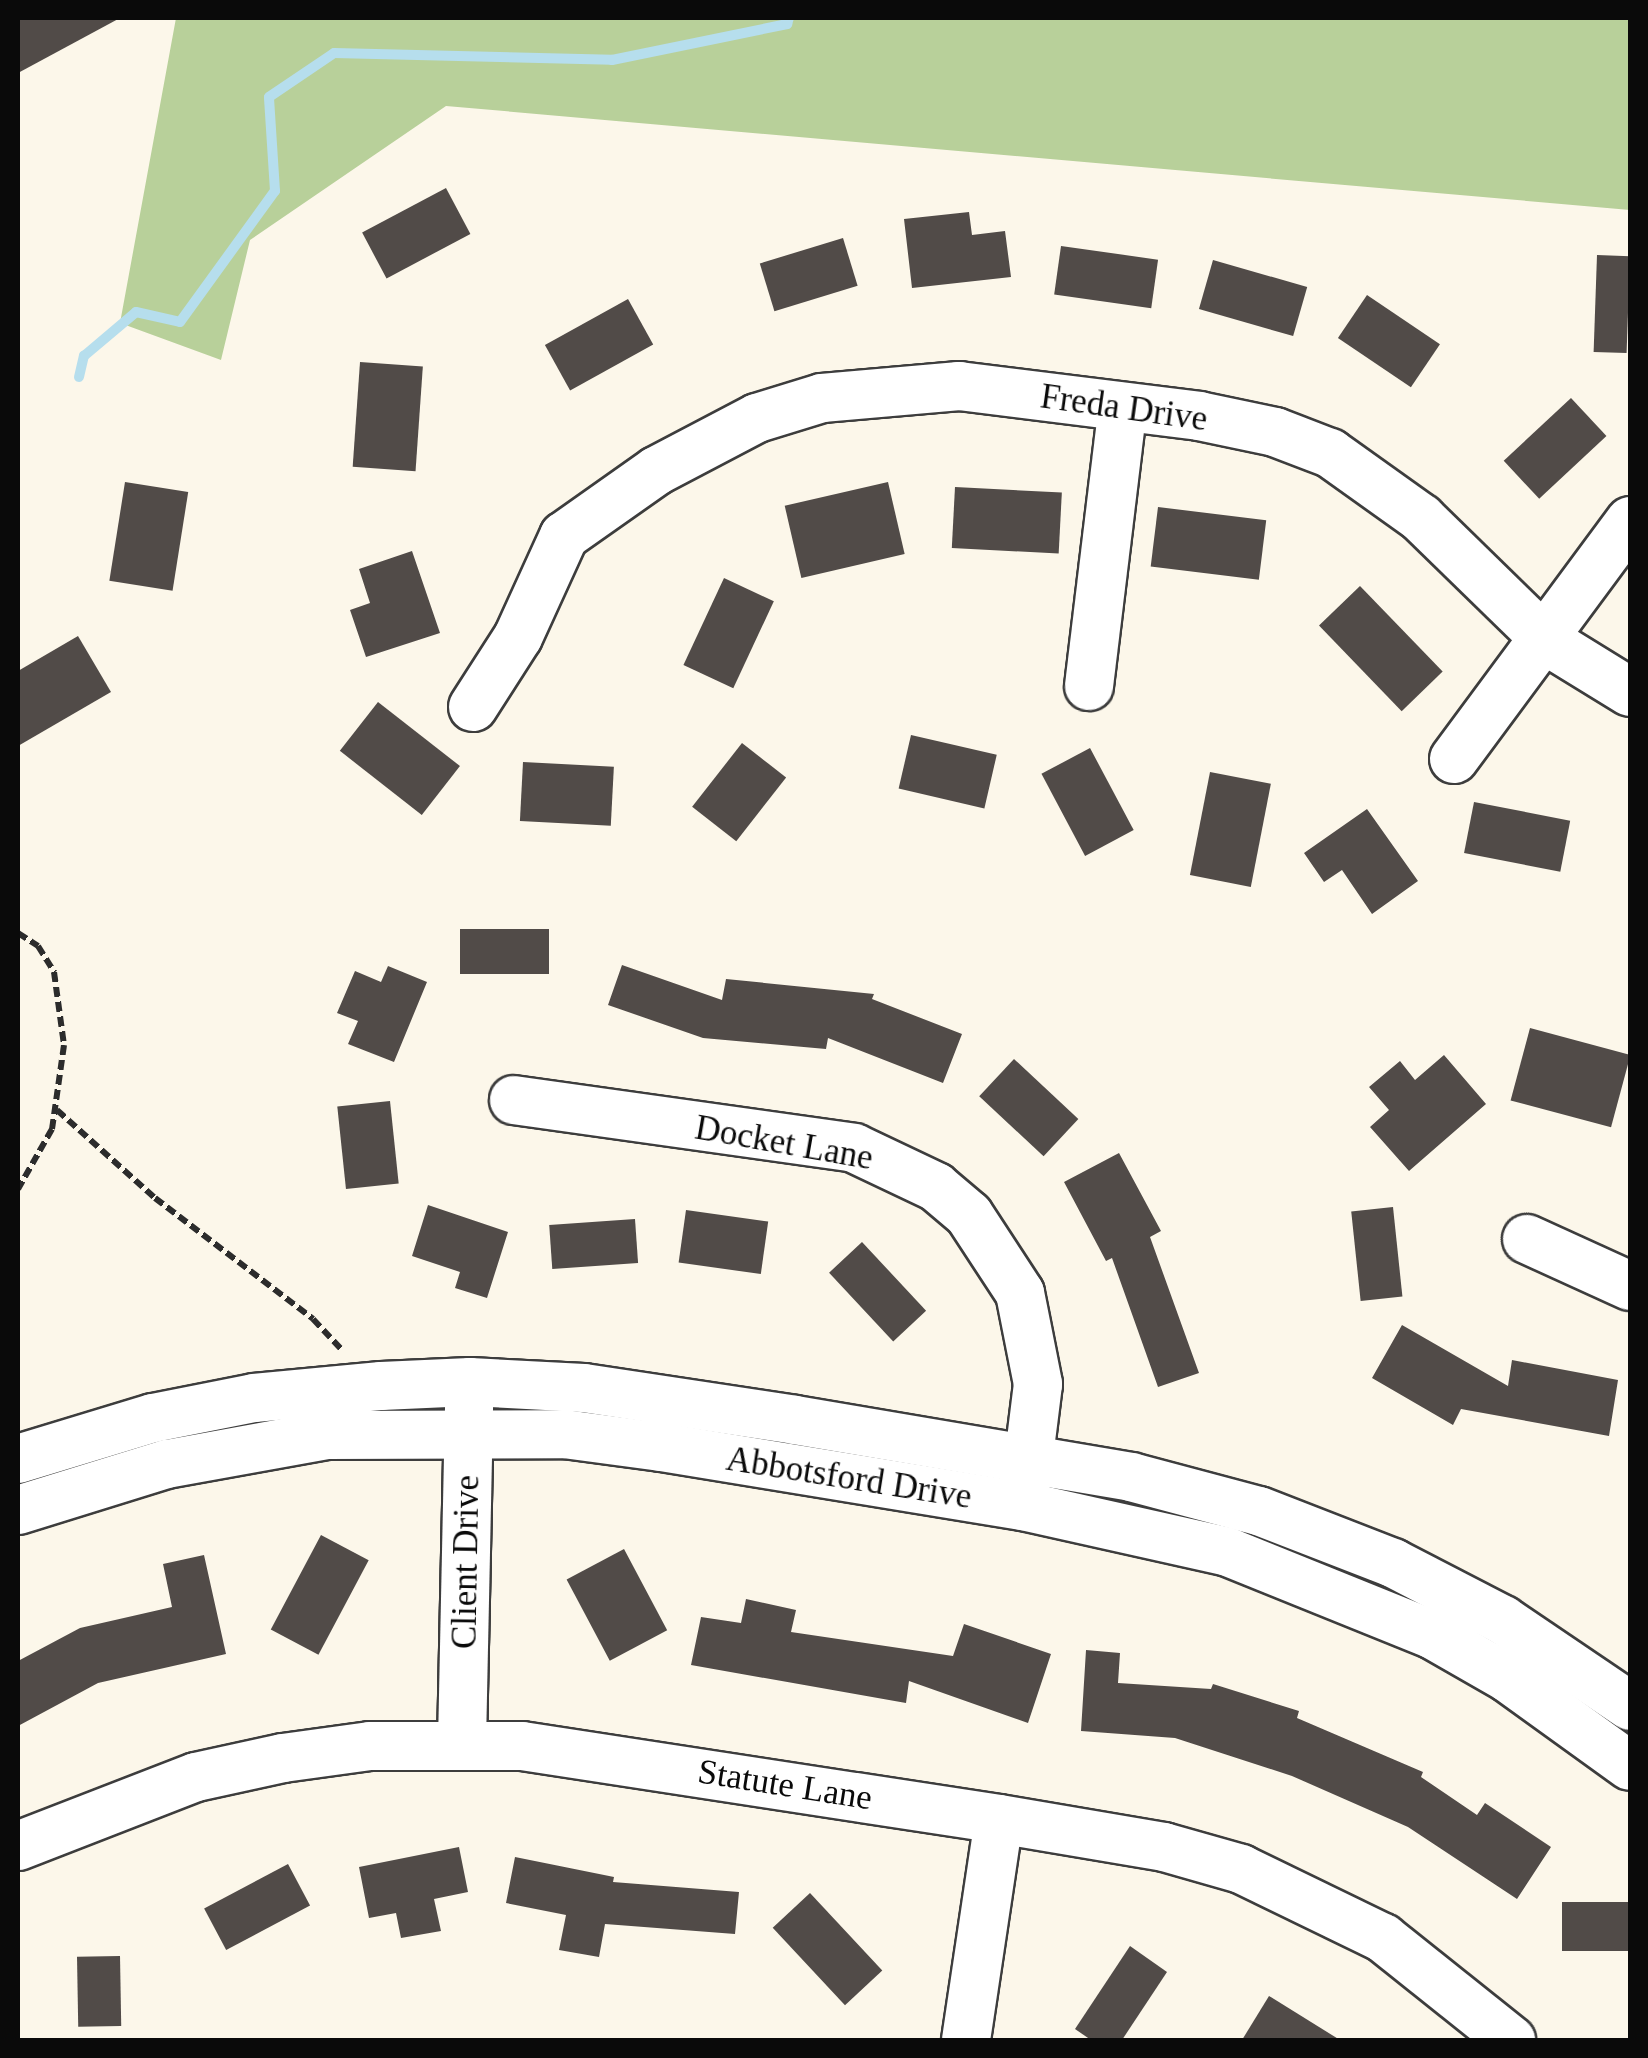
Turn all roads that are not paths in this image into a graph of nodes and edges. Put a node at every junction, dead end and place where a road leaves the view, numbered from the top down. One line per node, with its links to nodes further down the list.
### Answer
1 (1123, 407): 3 (street, Freda Drive); 4 (street); 6 (street, Freda Drive)
2 (1630, 521): 3 (street)
3 (1547, 641): 5 (street, Freda Drive); 7 (street)
4 (1089, 686)
5 (1630, 692)
6 (473, 706)
7 (1454, 759)
8 (514, 1100): 14 (street, Docket Lane)
9 (1526, 1239): 10 (street)
10 (1630, 1286)
11 (470, 1382): 12 (street, Client Drive); 13 (street, Abbotsford Drive); 14 (street, Abbotsford Drive)
12 (469, 1433): 15 (street, Abbotsford Drive); 16 (street, Abbotsford Drive); 18 (street, Client Drive)
13 (18, 1459)
14 (1029, 1460): 15 (street, Docket Lane); 17 (street, Abbotsford Drive)
15 (1023, 1506): 19 (street, Abbotsford Drive)
16 (18, 1510)
17 (1630, 1706)
18 (462, 1743): 20 (street, Statute Lane); 21 (street, Statute Lane)
19 (1630, 1766)
20 (999, 1819): 22 (street); 23 (street, Statute Lane)
21 (18, 1846)
22 (966, 2040)
23 (1510, 2040)

